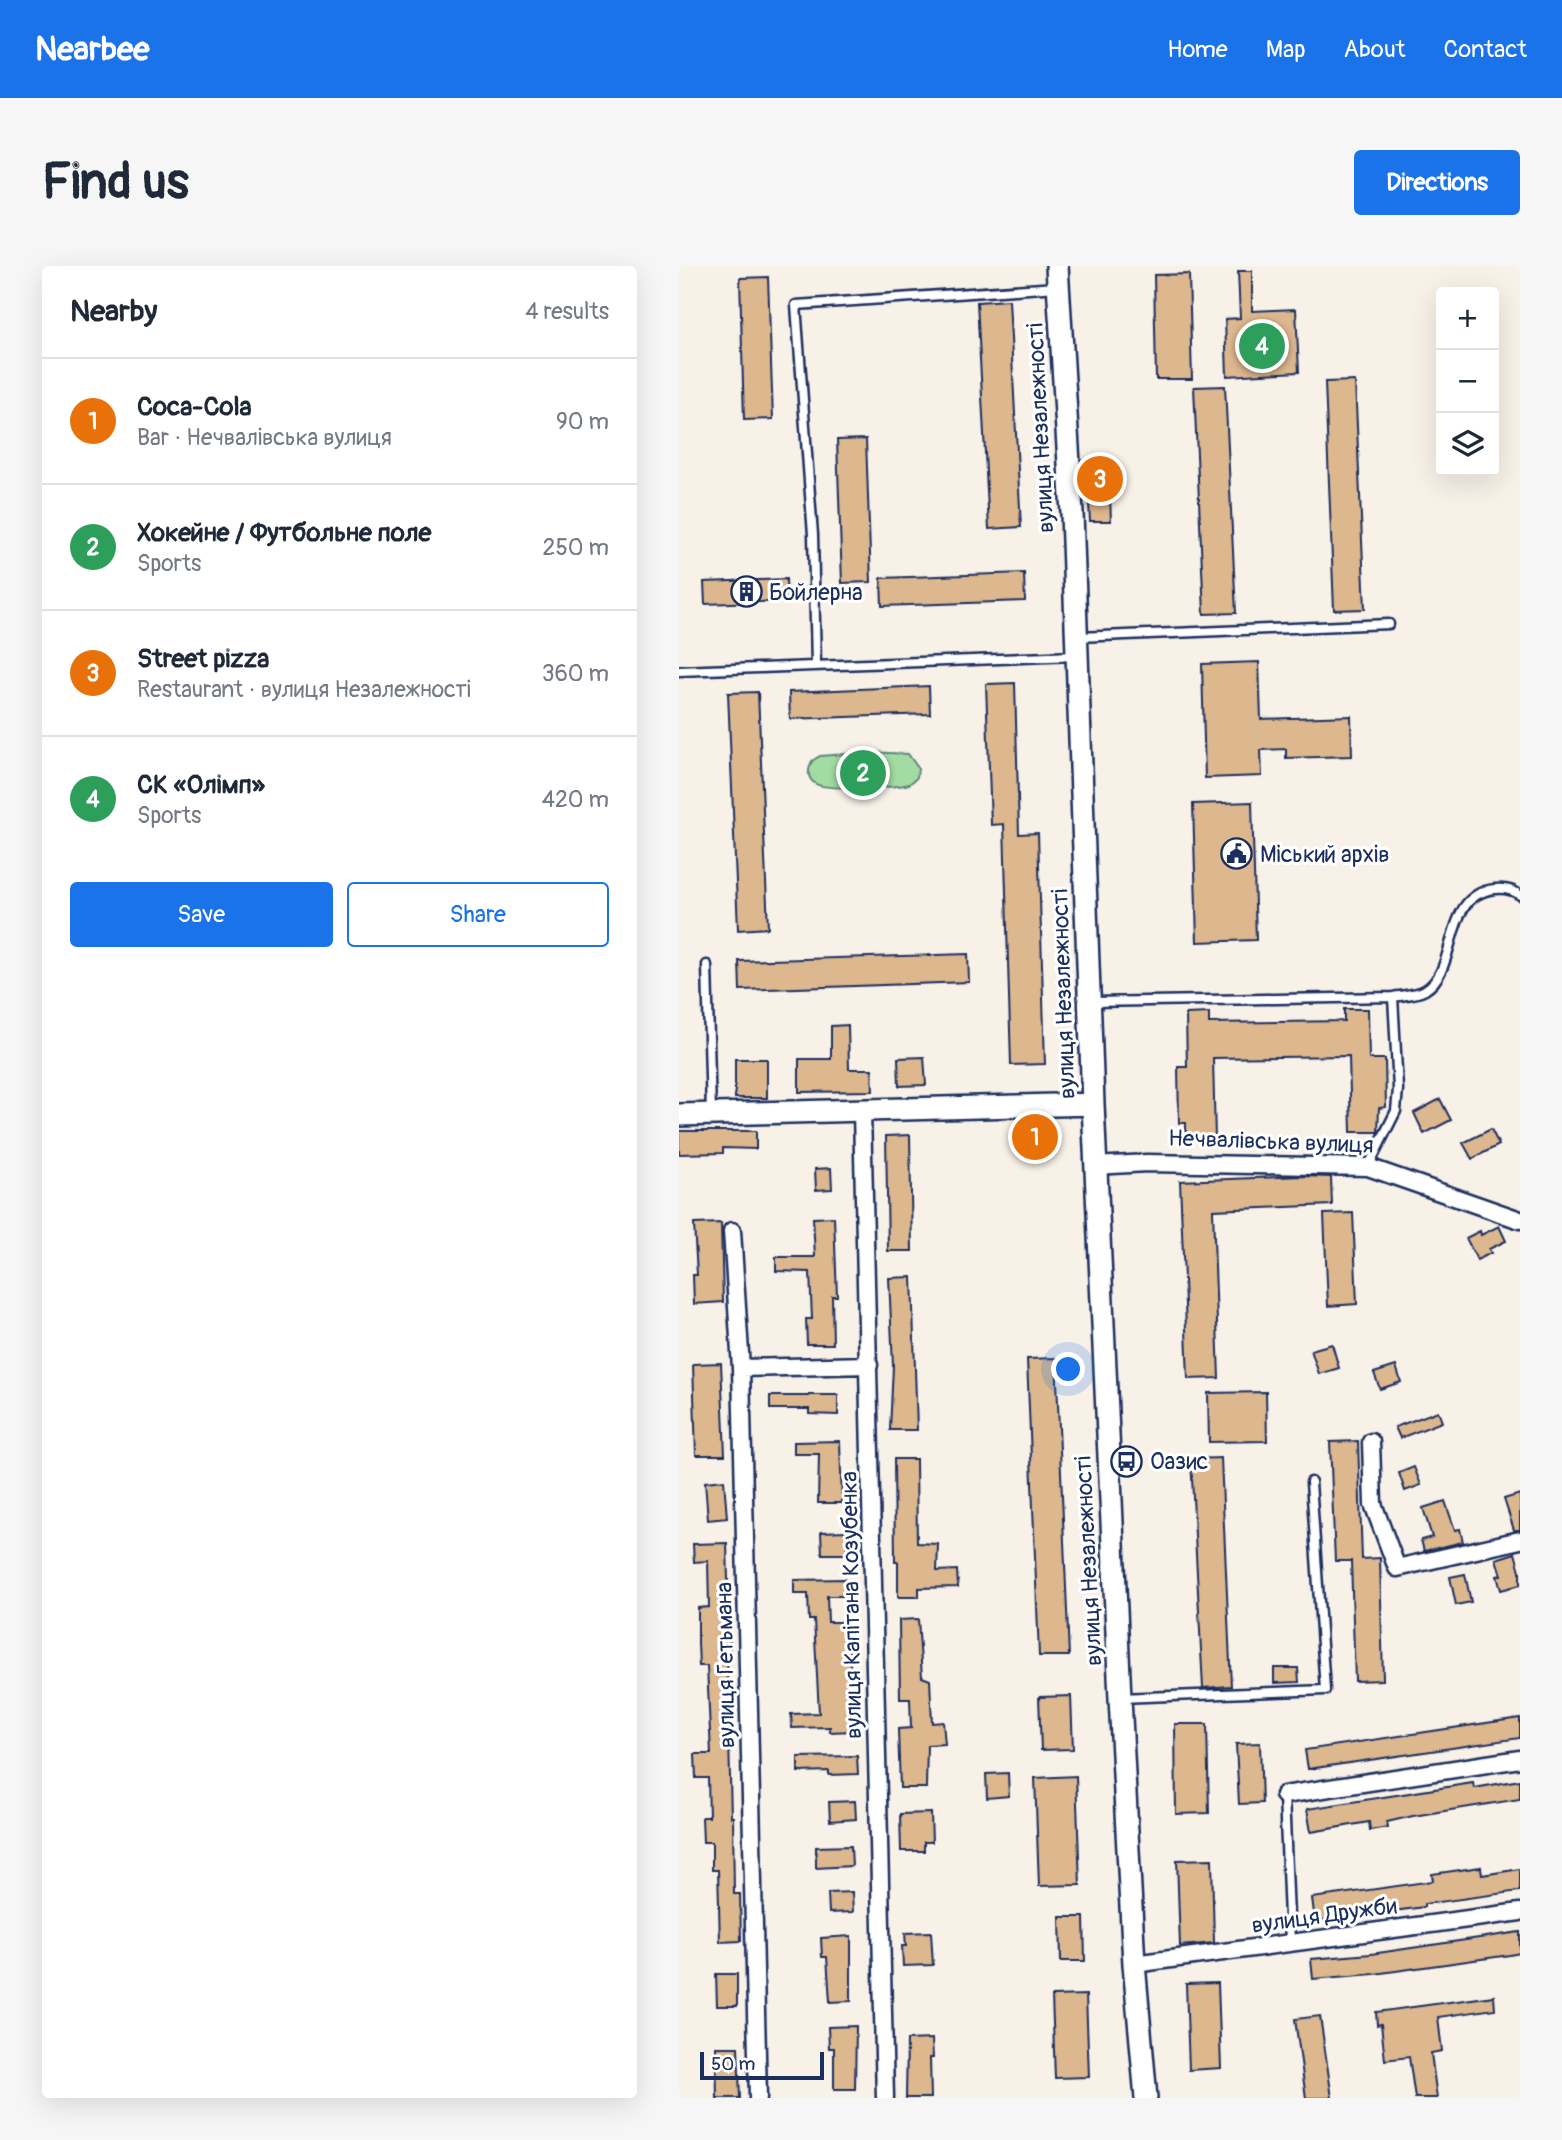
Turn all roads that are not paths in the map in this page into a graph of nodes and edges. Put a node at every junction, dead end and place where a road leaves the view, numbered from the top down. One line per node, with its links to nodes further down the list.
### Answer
1 (1057, 277): 3 (street, вулиця Незалежності); 4 (lane)
2 (1389, 624): 3 (lane)
3 (1076, 646): 4 (lane); 9 (street, вулиця Незалежності)
4 (816, 666): 5 (lane)
5 (679, 670)
6 (1520, 895): 8 (lane)
7 (707, 965): 12 (lane)
8 (1393, 997): 9 (lane); 15 (lane)
9 (1091, 1002): 10 (street, вулиця Незалежності)
10 (1093, 1104): 11 (street); 14 (street, вулиця Незалежності)
11 (862, 1111): 12 (street); 18 (street, вулиця Капітана Козубенка)
12 (711, 1114): 13 (street)
13 (679, 1115)
14 (1095, 1166): 15 (street, Нечвалівська вулиця); 23 (street, вулиця Незалежності)
15 (1368, 1167): 16 (street, Нечвалівська вулиця)
16 (1520, 1220)
17 (731, 1231): 19 (street, вулиця Гетьмана)
18 (869, 1365): 19 (street); 30 (street, вулиця Капітана Козубенка)
19 (741, 1368): 29 (street, вулиця Гетьмана)
20 (1371, 1442): 22 (street)
21 (1311, 1482): 23 (lane)
22 (1520, 1540)
23 (1120, 1698): 28 (street, вулиця Незалежності)
24 (1520, 1759): 25 (street)
25 (1284, 1795): 27 (lane)
26 (1520, 1912): 27 (street, вулиця Дружби)
27 (1290, 1942): 28 (street, вулиця Дружби)
28 (1134, 1965): 31 (street, вулиця Незалежності)
29 (758, 2098)
30 (885, 2098)
31 (1146, 2098)

